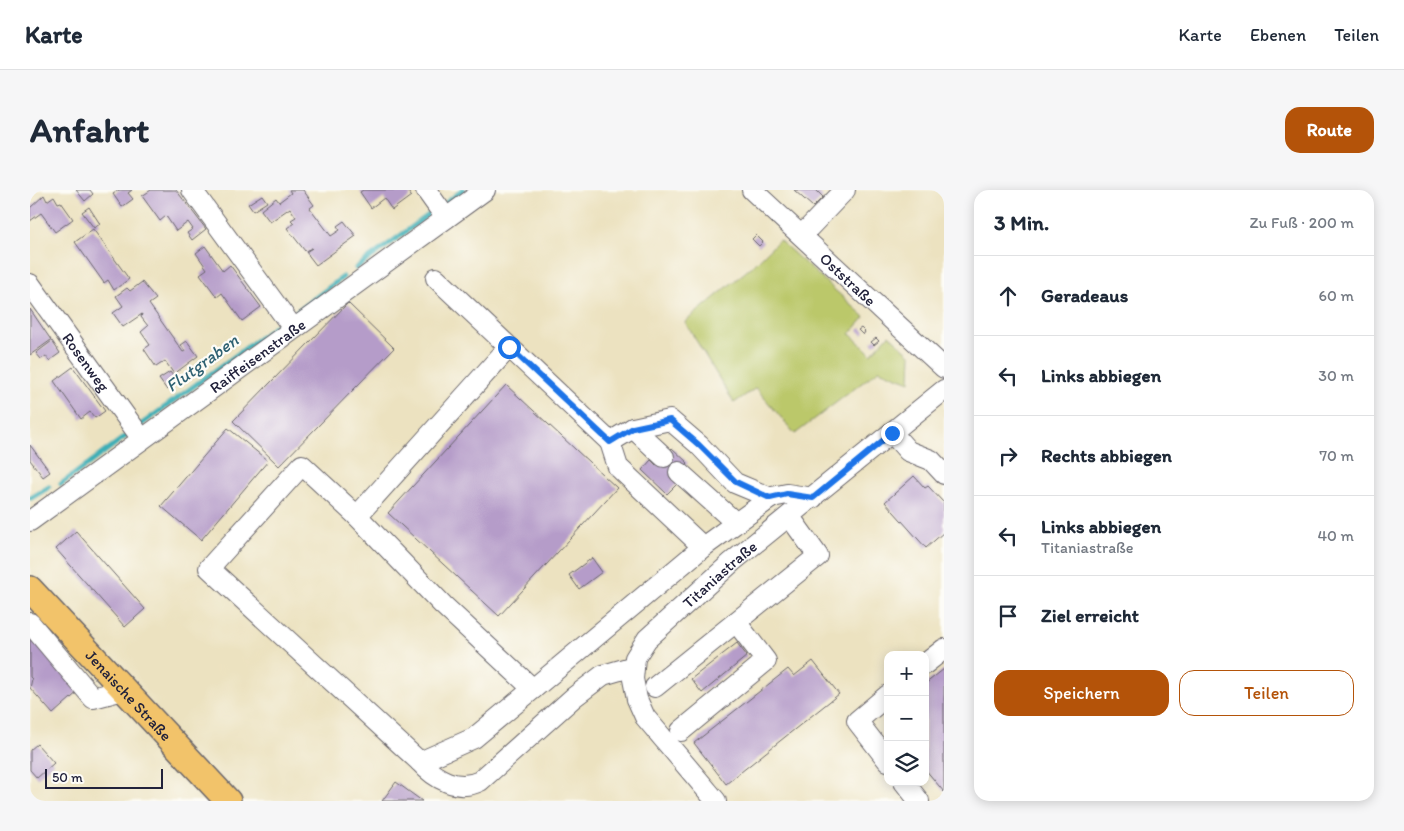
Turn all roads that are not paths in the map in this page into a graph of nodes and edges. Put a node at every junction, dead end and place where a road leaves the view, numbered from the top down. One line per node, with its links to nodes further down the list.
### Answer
1 (192, 190): 10 (street)
2 (426, 190): 6 (street)
3 (485, 190): 6 (street, Raiffeisenstraße)
4 (752, 190): 7 (street, Oststraße)
5 (845, 190): 7 (street)
6 (446, 218): 10 (street, Raiffeisenstraße)
7 (802, 234): 12 (street, Oststraße)
8 (436, 278): 11 (street)
9 (30, 284): 16 (street, Rosenweg)
10 (293, 328): 16 (street, Raiffeisenstraße)
11 (509, 347): 17 (street); 23 (street)
12 (944, 368)
13 (944, 390): 15 (street, Titaniastraße)
14 (633, 428): 17 (street); 18 (street); 21 (street)
15 (892, 433): 20 (street); 22 (street, Titaniastraße)
16 (142, 440): 25 (street, Raiffeisenstraße)
17 (610, 442): 27 (street)
18 (664, 457)
19 (679, 472): 26 (street)
20 (944, 474)
21 (770, 498): 22 (street); 26 (street)
22 (813, 498): 24 (street, Titaniastraße)
23 (357, 516): 35 (street); 40 (street)
24 (790, 516): 29 (street); 33 (street, Titaniastraße)
25 (30, 521)
26 (736, 523): 27 (street)
27 (703, 548): 35 (street)
28 (30, 589): 36 (main road, Jenaische Straße)
29 (736, 622): 34 (street); 38 (street)
30 (30, 623): 36 (street)
31 (944, 649): 32 (street)
32 (929, 661)
33 (634, 666): 40 (street); 43 (street, Titaniastraße)
34 (655, 687)
35 (533, 689): 40 (street)
36 (123, 690): 42 (main road, Jenaische Straße)
37 (887, 696): 39 (street)
38 (680, 731)
39 (884, 756)
40 (420, 762)
41 (907, 786): 44 (street)
42 (228, 801)
43 (716, 801)
44 (919, 801)

